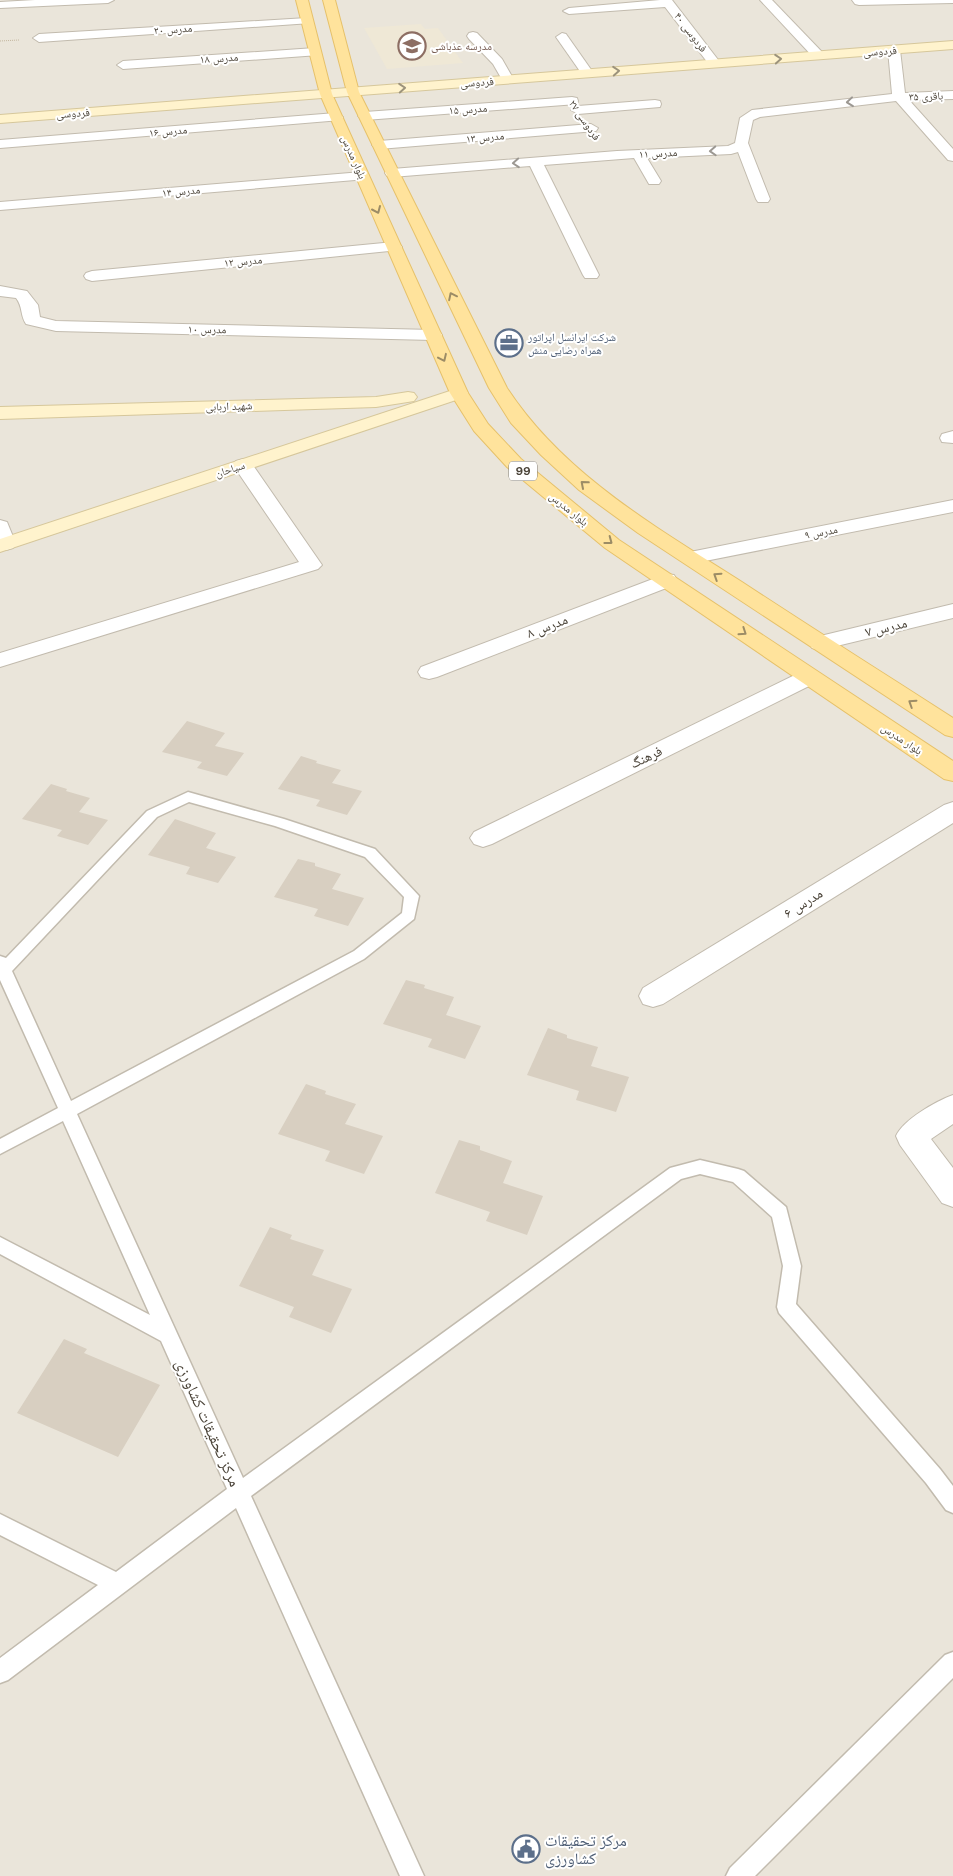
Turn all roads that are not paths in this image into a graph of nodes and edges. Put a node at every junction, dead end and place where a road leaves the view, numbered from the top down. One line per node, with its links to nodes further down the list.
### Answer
1 (108, 0): 8 (street)
2 (302, 0): 10 (main road, بلوار مدرس / 99)
3 (329, 0): 23 (main road, بلوار مدرس / 99)
4 (766, 0): 17 (street)
5 (858, 0): 6 (street)
6 (953, 0)
7 (667, 2): 9 (street); 18 (street, فردوسی ۴۰)
8 (0, 6)
9 (569, 10)
10 (307, 21): 13 (street, مدرس ۲۰); 16 (main road, بلوار مدرس / 99)
11 (473, 36): 21 (street)
12 (562, 37): 20 (street)
13 (39, 38)
14 (953, 46): 15 (main road, فردوسی)
15 (894, 50): 17 (main road, فردوسی); 26 (street)
16 (315, 52): 19 (street, مدرس ۱۸); 24 (main road, بلوار مدرس / 99)
17 (820, 56): 18 (main road, فردوسی, one-way to 17)
18 (715, 64): 20 (main road, فردوسی, one-way to 18)
19 (123, 65)
20 (588, 74): 21 (main road, فردوسی)
21 (508, 80): 23 (main road, فردوسی, one-way to 21)
22 (559, 83): 28 (street, فردوسی ۲۷)
23 (353, 92): 24 (main road, فردوسی); 30 (main road, بلوار مدرس / 99)
24 (326, 94): 31 (main road, بلوار مدرس / 99); 32 (main road, فردوسی)
25 (953, 96): 26 (street, باقری ۳۵)
26 (898, 97): 36 (street, one-way to 36); 40 (street)
27 (655, 104): 28 (street, مدرس ۱۵)
28 (575, 106): 29 (street, مدرس ۱۵); 33 (street, فردوسی ۲۷)
29 (475, 108): 30 (street, مدرس ۱۵); 34 (street)
30 (365, 116): 37 (main road, بلوار مدرس / 99)
31 (336, 117): 35 (street, مدرس ۱۶); 43 (main road, بلوار مدرس / 99)
32 (0, 119)
33 (591, 128): 34 (street, مدرس ۱۳); 39 (street, فردوسی ۲۷)
34 (496, 136): 37 (street, مدرس ۱۳)
35 (0, 144)
36 (742, 144): 38 (street, مدرس ۱۱, one-way to 38); 45 (street)
37 (379, 145): 42 (main road, بلوار مدرس / 99)
38 (638, 154): 39 (street, مدرس ۱۱); 44 (street)
39 (610, 156): 41 (street, مدرس ۱۱)
40 (953, 157)
41 (535, 161): 42 (street, مدرس ۱۱, one-way to 42); 48 (street)
42 (392, 172): 58 (main road, بلوار مدرس / 99, one-way to 42)
43 (362, 176): 46 (street, مدرس ۱۴); 47 (main road, بلوار مدرس / 99, one-way to 47)
44 (654, 180)
45 (763, 199)
46 (0, 206)
47 (394, 247): 49 (street, مدرس ۱۲); 51 (main road, بلوار مدرس / 99)
48 (591, 275)
49 (92, 276)
50 (0, 291): 51 (street, مدرس ۱۰)
51 (433, 335): 52 (main road, بلوار مدرس / 99, one-way to 52)
52 (459, 392): 53 (main road, سیاحان); 59 (main road, بلوار مدرس / 99, one-way to 59)
53 (402, 405): 54 (main road, شهید اربابی); 55 (main road, سیاحان)
54 (0, 413)
55 (243, 465): 57 (main road, سیاحان); 62 (street)
56 (953, 506): 58 (street, مدرس ۹)
57 (2, 538)
58 (690, 558): 61 (main road, بلوار مدرس / 99, one-way to 58)
59 (666, 580): 63 (street, مدرس ۸); 64 (main road, بلوار مدرس / 99, one-way to 64)
60 (953, 611): 61 (street, مدرس ۷)
61 (820, 643): 65 (main road, بلوار مدرس / 99, one-way to 61)
62 (0, 660)
63 (428, 672)
64 (809, 676): 66 (main road, بلوار مدرس / 99); 68 (street, فرهنگ)
65 (953, 730)
66 (953, 773)
67 (953, 811): 70 (street, مدرس ۶)
68 (483, 838)
69 (1, 969): 72 (lane, مرکز تحقیقات کشاورزی); 72 (lane)
70 (653, 996)
71 (953, 1108): 74 (street)
72 (68, 1112): 73 (lane); 76 (lane, مرکز تحقیقات کشاورزی)
73 (0, 1147)
74 (953, 1193)
75 (0, 1245): 76 (lane)
76 (168, 1335): 77 (lane, مرکز تحقیقات کشاورزی)
77 (240, 1492): 78 (lane); 80 (lane); 83 (lane, مرکز تحقیقات کشاورزی)
78 (953, 1503)
79 (0, 1524): 80 (lane)
80 (118, 1584): 82 (lane)
81 (953, 1663): 84 (lane)
82 (0, 1672)
83 (412, 1876)
84 (738, 1876)

